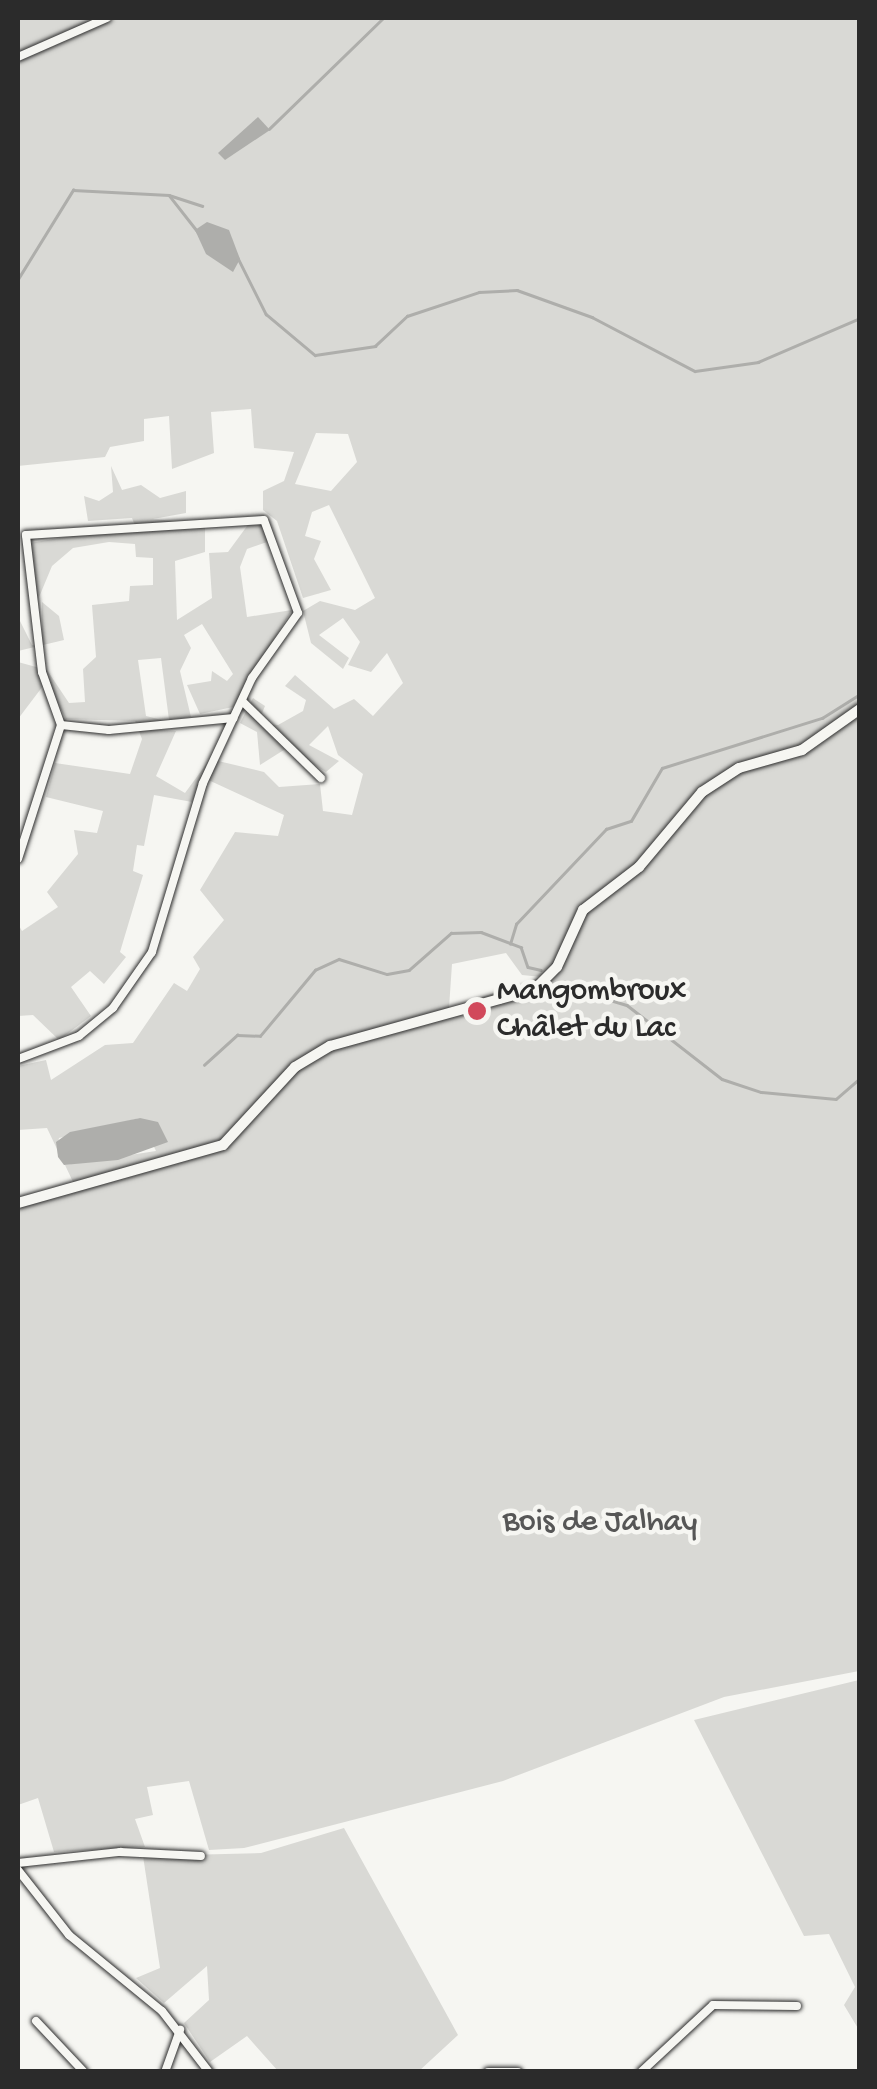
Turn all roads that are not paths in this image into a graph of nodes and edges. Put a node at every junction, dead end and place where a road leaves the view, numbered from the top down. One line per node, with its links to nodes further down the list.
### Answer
1 (107, 18): 2 (street)
2 (18, 57)
3 (20, 608): 4 (street)
4 (32, 609): 5 (street); 8 (street)
5 (243, 702): 7 (street); 9 (street)
6 (860, 709): 12 (main road)
7 (233, 718): 8 (street); 11 (street)
8 (61, 725): 10 (street)
9 (321, 778)
10 (18, 859)
11 (18, 1060)
12 (18, 1203)
13 (201, 1856): 14 (street)
14 (18, 1867): 17 (street)
15 (797, 2006): 23 (street)
16 (36, 2021): 18 (street)
17 (180, 2030): 19 (street); 20 (street)
18 (84, 2072)
19 (165, 2072)
20 (210, 2072)
21 (488, 2072): 22 (street)
22 (518, 2072)
23 (641, 2072)

